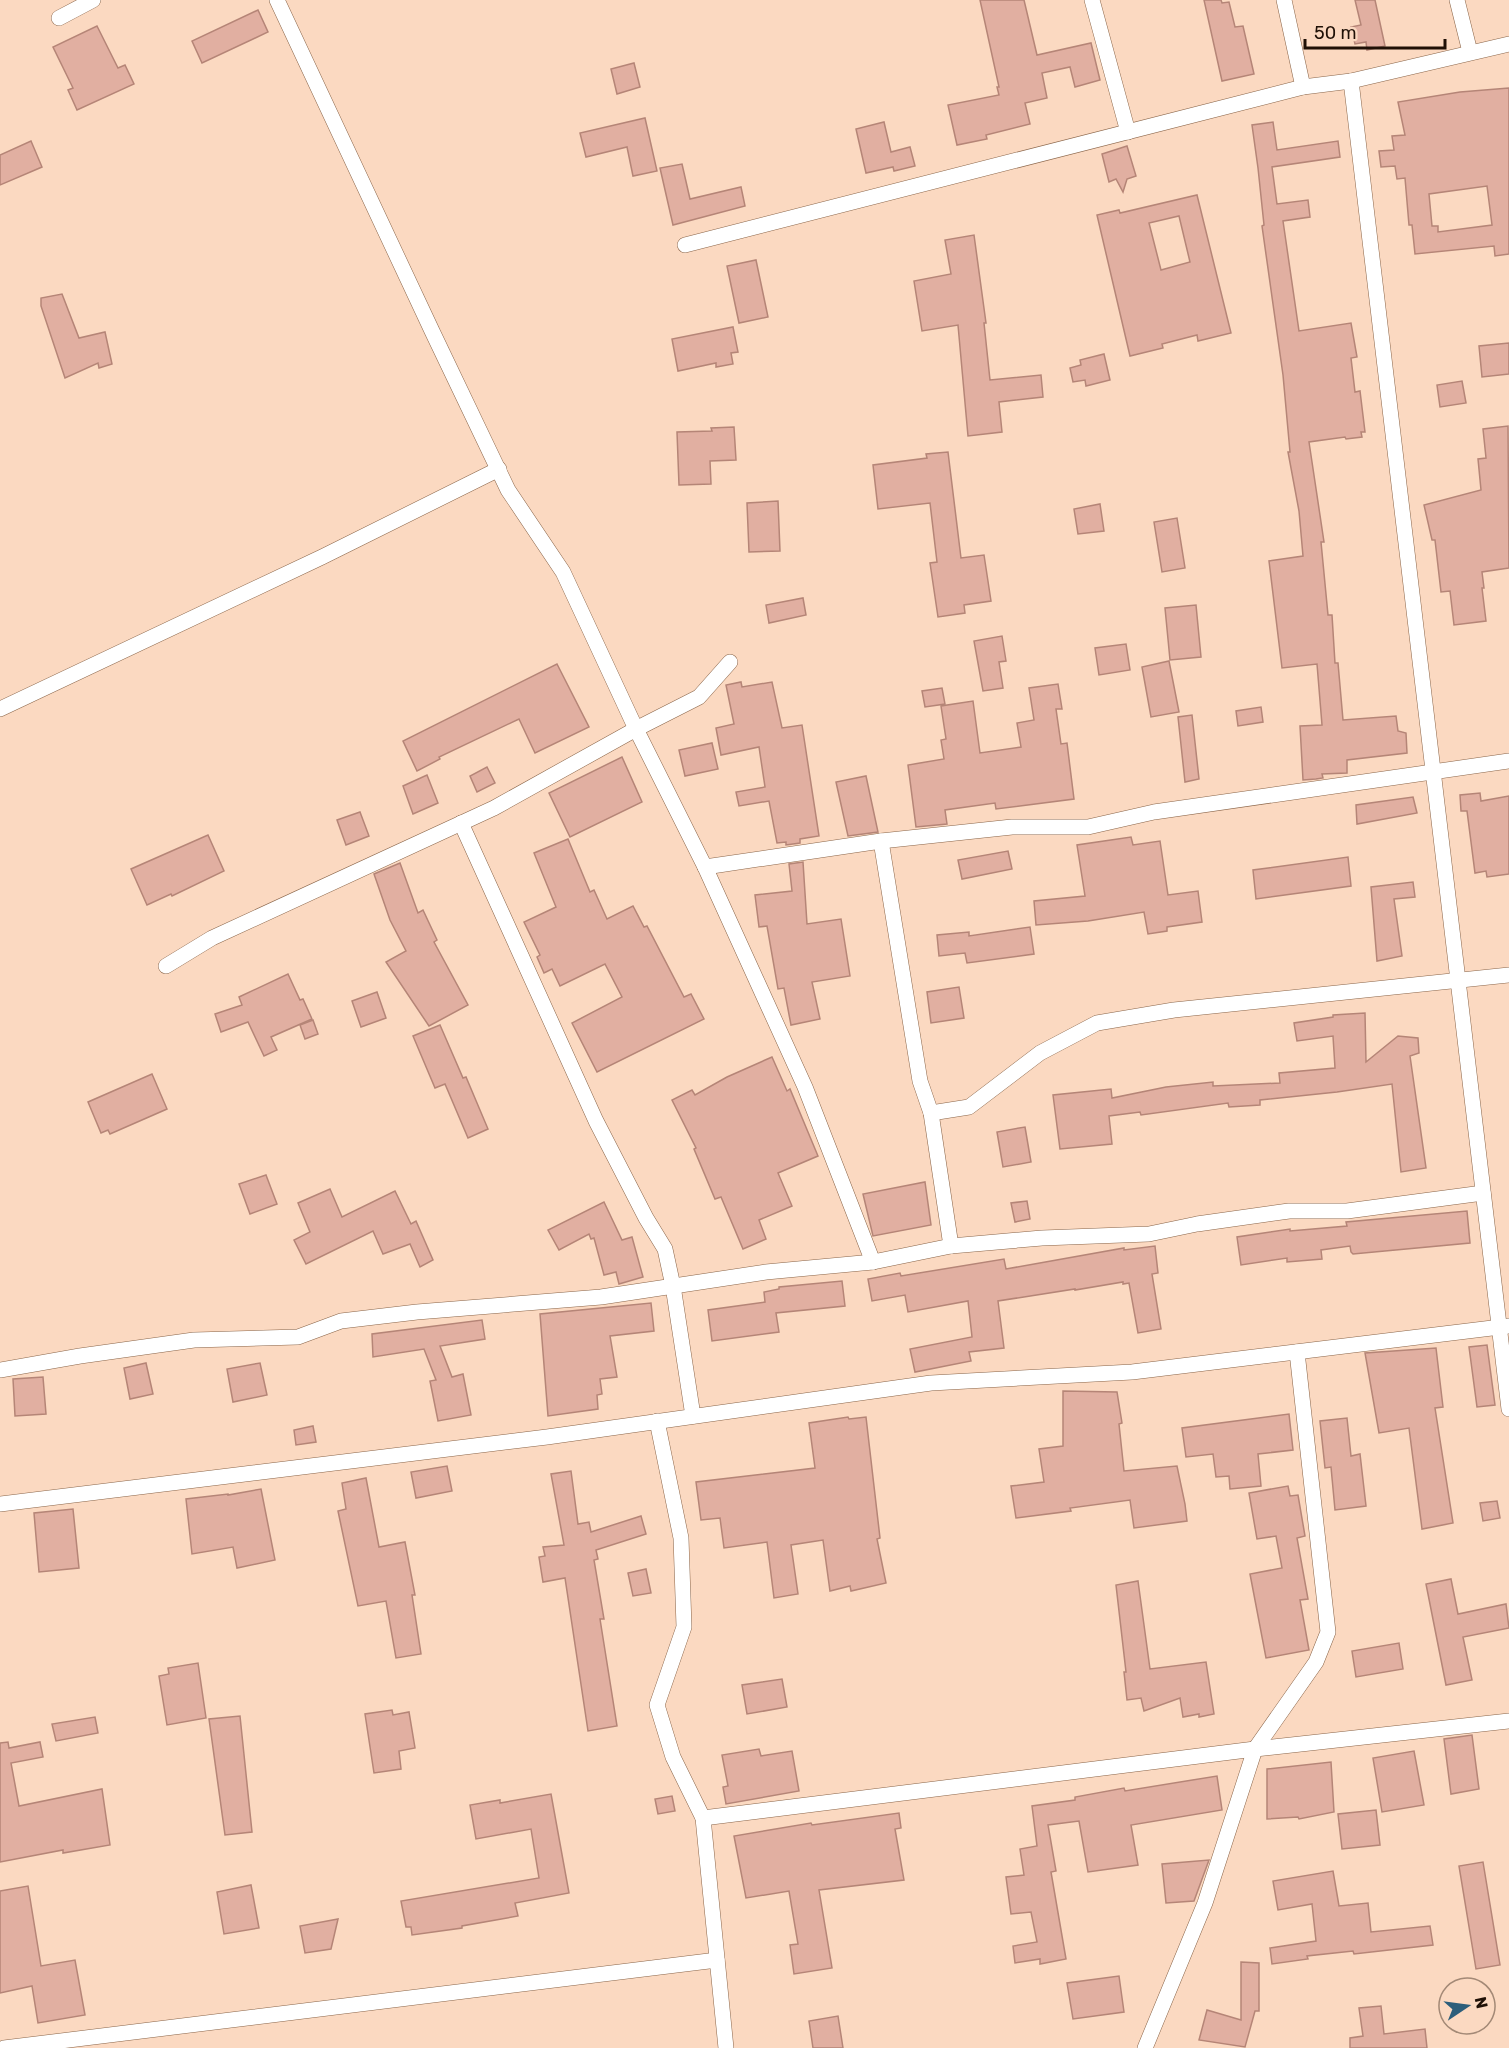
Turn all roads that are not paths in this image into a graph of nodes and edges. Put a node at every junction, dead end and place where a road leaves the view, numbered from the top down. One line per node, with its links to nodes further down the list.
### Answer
1 (93, 0): 6 (street)
2 (277, 0): 13 (street)
3 (1092, 0): 11 (street)
4 (1284, 0): 10 (street)
5 (1457, 0): 8 (street)
6 (59, 18)
7 (1509, 44): 8 (street)
8 (1470, 52): 9 (street)
9 (1351, 81): 10 (street); 18 (street)
10 (1303, 87): 11 (street)
11 (1128, 132): 12 (street)
12 (685, 245)
13 (499, 470): 15 (street); 16 (street)
14 (730, 662): 16 (street)
15 (0, 709)
16 (636, 729): 19 (street); 21 (street)
17 (1509, 761): 18 (street)
18 (1433, 772): 20 (street); 24 (street)
19 (461, 823): 22 (street); 29 (street)
20 (881, 841): 21 (street); 25 (street)
21 (705, 867): 28 (street)
22 (166, 966)
23 (1509, 975): 24 (street)
24 (1458, 981): 25 (street); 26 (street)
25 (931, 1113): 27 (street)
26 (1483, 1193): 27 (street); 30 (street)
27 (951, 1246): 28 (street)
28 (873, 1262): 29 (street)
29 (673, 1286): 32 (street); 34 (street)
30 (1504, 1327): 31 (street); 33 (street)
31 (1297, 1352): 34 (street); 38 (street)
32 (0, 1370)
33 (1509, 1409)
34 (693, 1416): 35 (street)
35 (657, 1421): 36 (street); 39 (street)
36 (0, 1504)
37 (1509, 1721): 38 (street)
38 (1255, 1749): 39 (street); 43 (street)
39 (703, 1818): 40 (street)
40 (717, 1960): 41 (street); 42 (street)
41 (4, 2048)
42 (726, 2048)
43 (1145, 2048)

